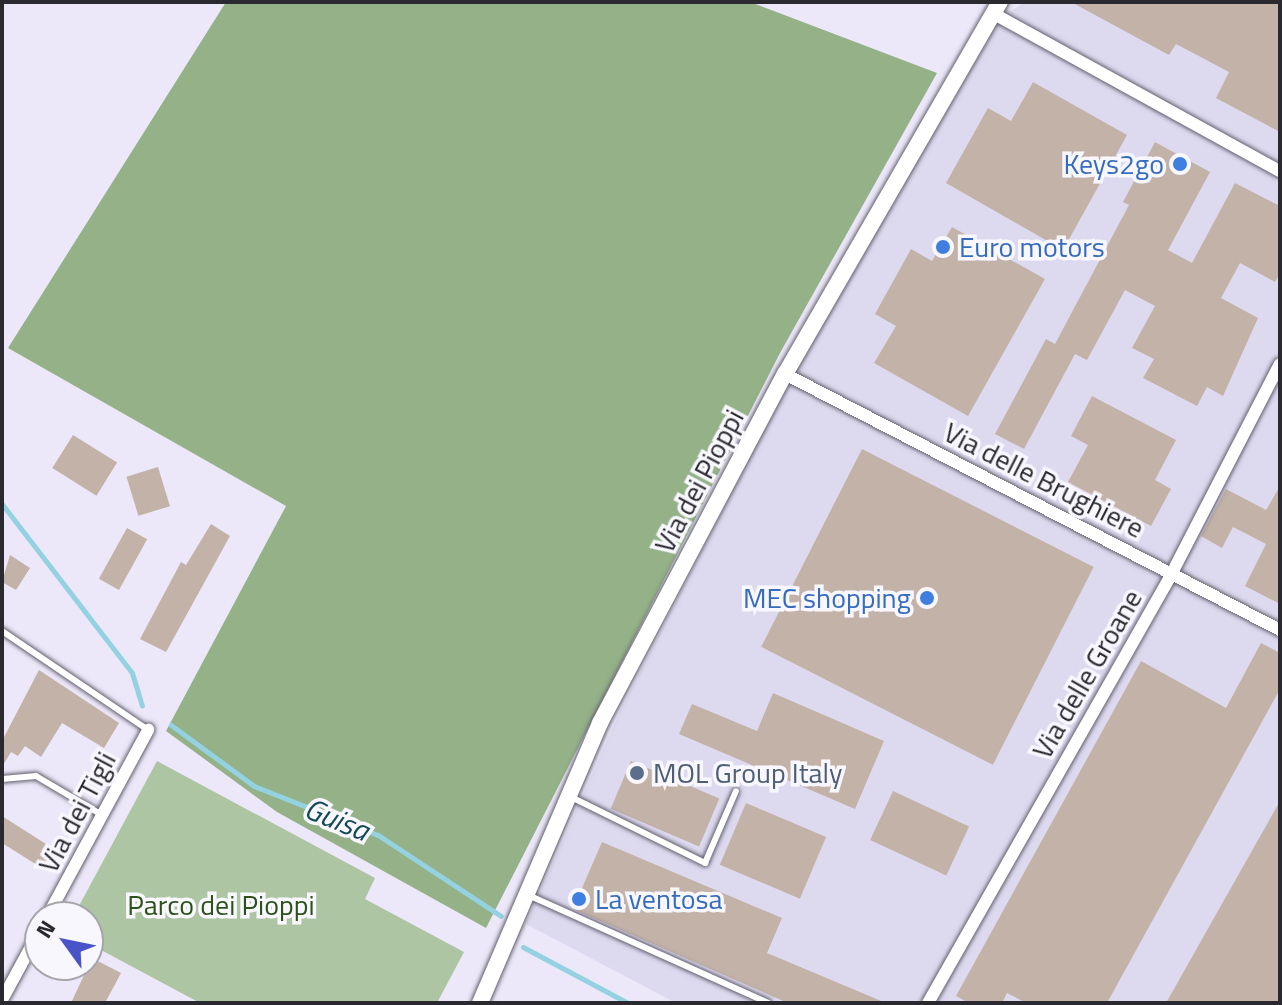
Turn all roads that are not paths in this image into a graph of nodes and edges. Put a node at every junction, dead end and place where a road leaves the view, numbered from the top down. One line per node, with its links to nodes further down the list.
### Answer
1 (997, 8): 2 (street); 4 (street, Via dei Pioppi)
2 (1280, 171)
3 (1280, 364): 5 (street, Via delle Groane)
4 (785, 374): 5 (street, Via delle Brughiere); 11 (street, Via dei Pioppi)
5 (1172, 573): 6 (street, Via delle Brughiere); 19 (street, Via delle Groane)
6 (1280, 630)
7 (2, 631): 8 (lane)
8 (148, 730): 12 (street, Via dei Tigli)
9 (2, 779): 12 (lane)
10 (736, 791): 11 (lane)
11 (566, 795): 13 (street, Via dei Pioppi)
12 (102, 815): 14 (street, Via dei Tigli)
13 (525, 893): 17 (street, Via dei Pioppi); 18 (lane)
14 (56, 901)
15 (24, 959): 16 (street)
16 (2, 1000)
17 (480, 1003)
18 (768, 1003)
19 (928, 1003)

